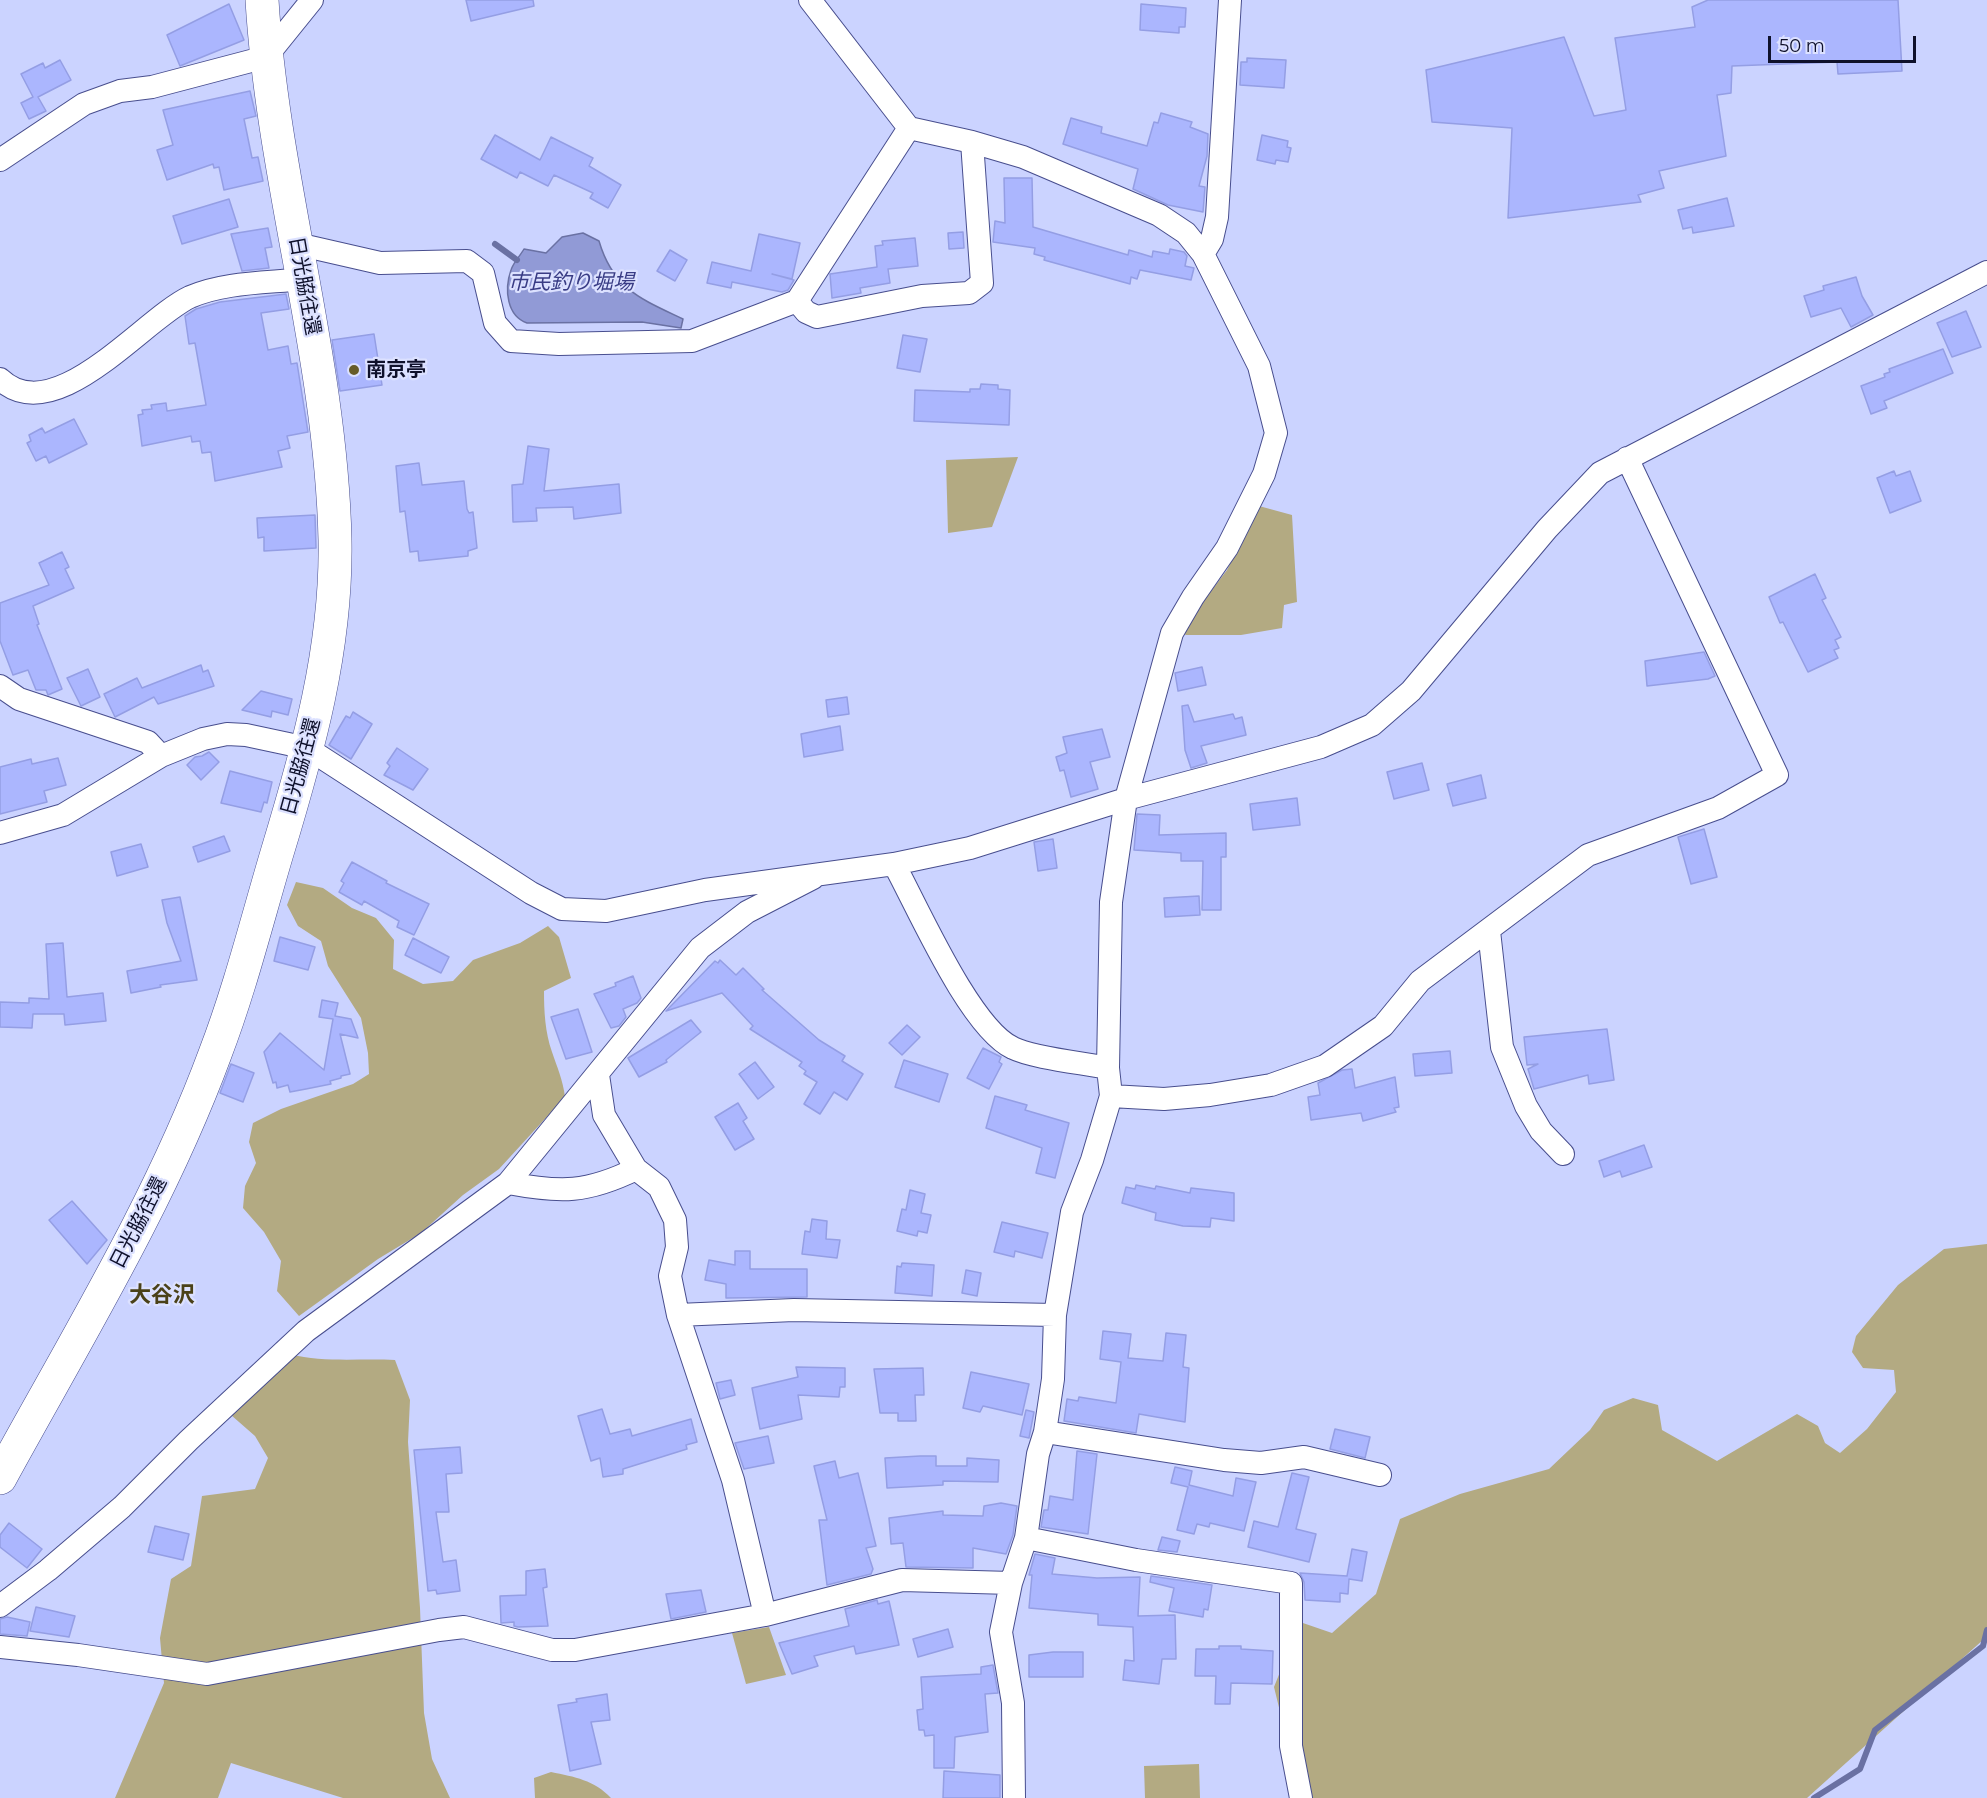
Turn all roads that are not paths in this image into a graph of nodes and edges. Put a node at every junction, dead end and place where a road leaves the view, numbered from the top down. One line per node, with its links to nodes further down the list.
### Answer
1 (262, 0): 5 (highway, 日光脇往還)
2 (312, 0): 5 (street)
3 (810, 0): 6 (street)
4 (1230, 0): 10 (street)
5 (266, 57): 8 (street); 9 (highway, 日光脇往還)
6 (909, 128): 7 (street); 13 (street)
7 (972, 142): 10 (street); 13 (street)
8 (0, 160)
9 (297, 244): 12 (highway, 日光脇往還); 13 (street)
10 (1203, 254): 19 (street)
11 (1987, 272): 15 (street)
12 (303, 279): 14 (street); 17 (highway, 日光脇往還)
13 (797, 301)
14 (0, 379)
15 (1627, 458): 19 (street); 23 (street)
16 (0, 686): 18 (street)
17 (307, 748): 18 (street); 22 (street); 34 (highway, 日光脇往還)
18 (161, 756): 20 (street)
19 (1126, 799): 21 (street); 24 (street)
20 (0, 833)
21 (894, 864): 22 (street); 24 (street)
22 (821, 872): 25 (street)
23 (1490, 931): 26 (street); 27 (street)
24 (1108, 1068): 26 (street)
25 (598, 1075): 28 (street); 29 (street)
26 (1111, 1096): 31 (street)
27 (1563, 1154)
28 (636, 1169): 29 (street); 30 (street)
29 (508, 1183): 37 (street)
30 (678, 1315): 31 (street); 38 (street)
31 (1055, 1315): 32 (street)
32 (1045, 1432): 33 (street); 35 (street)
33 (1380, 1474)
34 (0, 1478)
35 (1026, 1538): 36 (street); 41 (street)
36 (1011, 1583): 38 (street); 40 (street)
37 (0, 1606)
38 (765, 1615): 39 (street)
39 (0, 1647)
40 (1014, 1798)
41 (1301, 1798)

